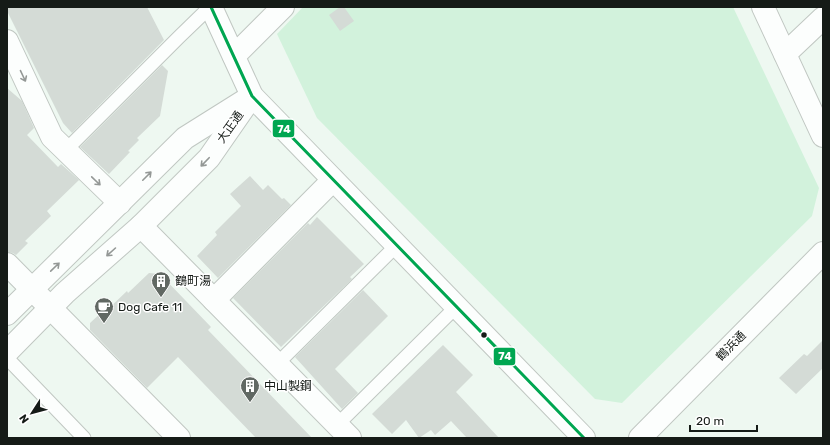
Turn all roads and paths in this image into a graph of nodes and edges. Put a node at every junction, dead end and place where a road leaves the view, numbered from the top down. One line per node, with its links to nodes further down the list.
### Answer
1 (210, 7): 7 (street); 10 (lane)
2 (284, 7): 7 (street)
3 (763, 7): 6 (street)
4 (823, 18): 6 (street)
5 (7, 40): 10 (street, one-way to 10)
6 (785, 54): 9 (street)
7 (234, 56): 8 (street)
8 (252, 96): 11 (street); 12 (street, 大正通, one-way to 8); 13 (street, 大正通, one-way to 13)
9 (823, 136)
10 (65, 151): 12 (street, one-way to 12)
11 (333, 180): 14 (street); 18 (street)
12 (120, 203): 17 (street, 大正通, one-way to 12)
13 (141, 226): 18 (street); 20 (street, 大正通, one-way to 20)
14 (397, 245): 19 (street); 24 (lane)
15 (823, 253): 29 (street, 鶴浜通)
16 (7, 264): 17 (street)
17 (32, 289): 20 (street); 21 (street, 大正通)
18 (214, 300): 24 (street)
19 (457, 306): 25 (lane); 28 (street)
20 (51, 308): 22 (street, 大正通); 27 (street)
21 (7, 314)
22 (7, 352)
23 (7, 358): 26 (lane)
24 (277, 364): 25 (street)
25 (343, 431)
26 (84, 438)
27 (179, 438)
28 (584, 438)
29 (640, 438)

